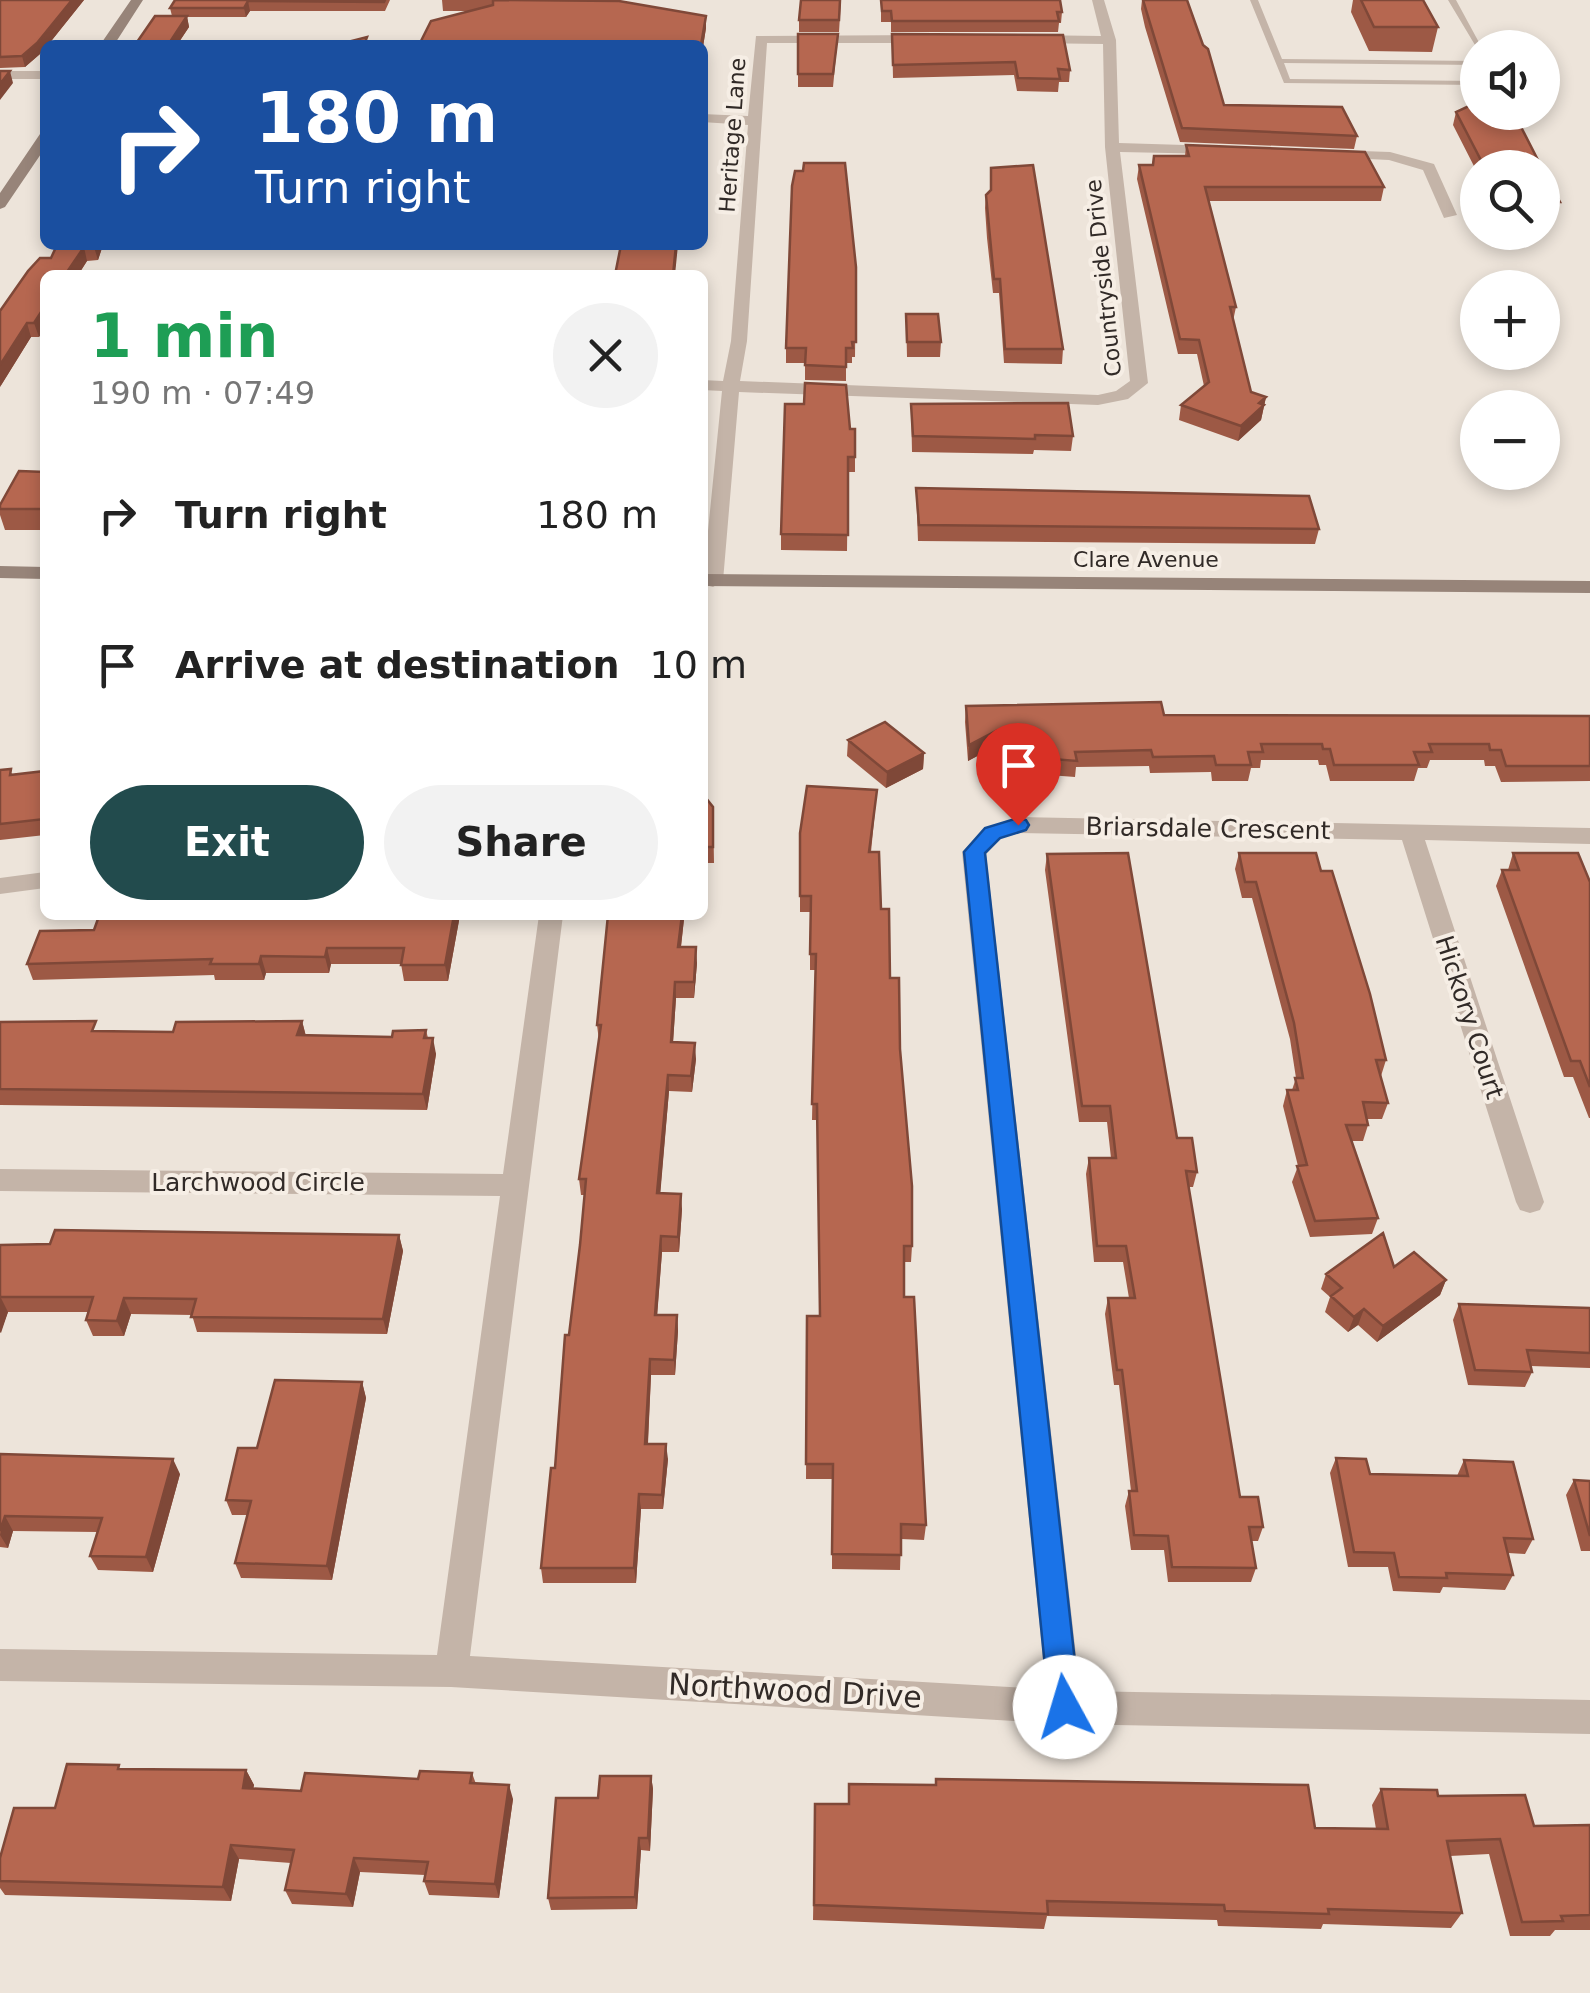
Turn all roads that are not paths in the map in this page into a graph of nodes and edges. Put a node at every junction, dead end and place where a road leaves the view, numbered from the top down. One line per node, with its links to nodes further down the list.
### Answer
1 (137, 0): 6 (street)
2 (1098, 0): 9 (street, Countryside Drive)
3 (1254, 0): 10 (lane)
4 (1452, 0): 5 (lane)
5 (1468, 30)
6 (110, 40)
7 (935, 40): 16 (street, Heritage Lane)
8 (1012, 40): 9 (street)
9 (1109, 40): 18 (street, Countryside Drive)
10 (1279, 61): 11 (lane); 14 (lane)
11 (1460, 63)
12 (0, 75): 13 (street)
13 (40, 75)
14 (1460, 83)
15 (708, 118): 16 (street)
16 (756, 121): 24 (street, Heritage Lane)
17 (40, 144): 21 (street)
18 (1112, 146): 19 (street); 24 (street, Countryside Drive)
19 (1232, 150)
20 (1311, 153): 22 (street)
21 (0, 204)
22 (1449, 215)
23 (708, 385): 24 (street)
24 (731, 386): 27 (street, Heritage Lane)
25 (0, 572): 26 (street)
26 (40, 572)
27 (708, 580): 28 (street, Clare Avenue)
28 (1590, 588)
29 (1411, 832): 30 (street, Briarsdale Crescent); 36 (street, Hickory Court); 39 (street, Briarsdale Crescent)
30 (1590, 836)
31 (40, 881): 32 (street)
32 (0, 886)
33 (549, 920): 35 (street)
34 (0, 1180): 35 (street, Larchwood Circle)
35 (516, 1184): 38 (street)
36 (1530, 1202)
37 (0, 1665): 38 (street, Northwood Drive)
38 (452, 1671): 39 (street, Northwood Drive)
39 (1065, 1707): 40 (street, Northwood Drive)
40 (1590, 1717)

